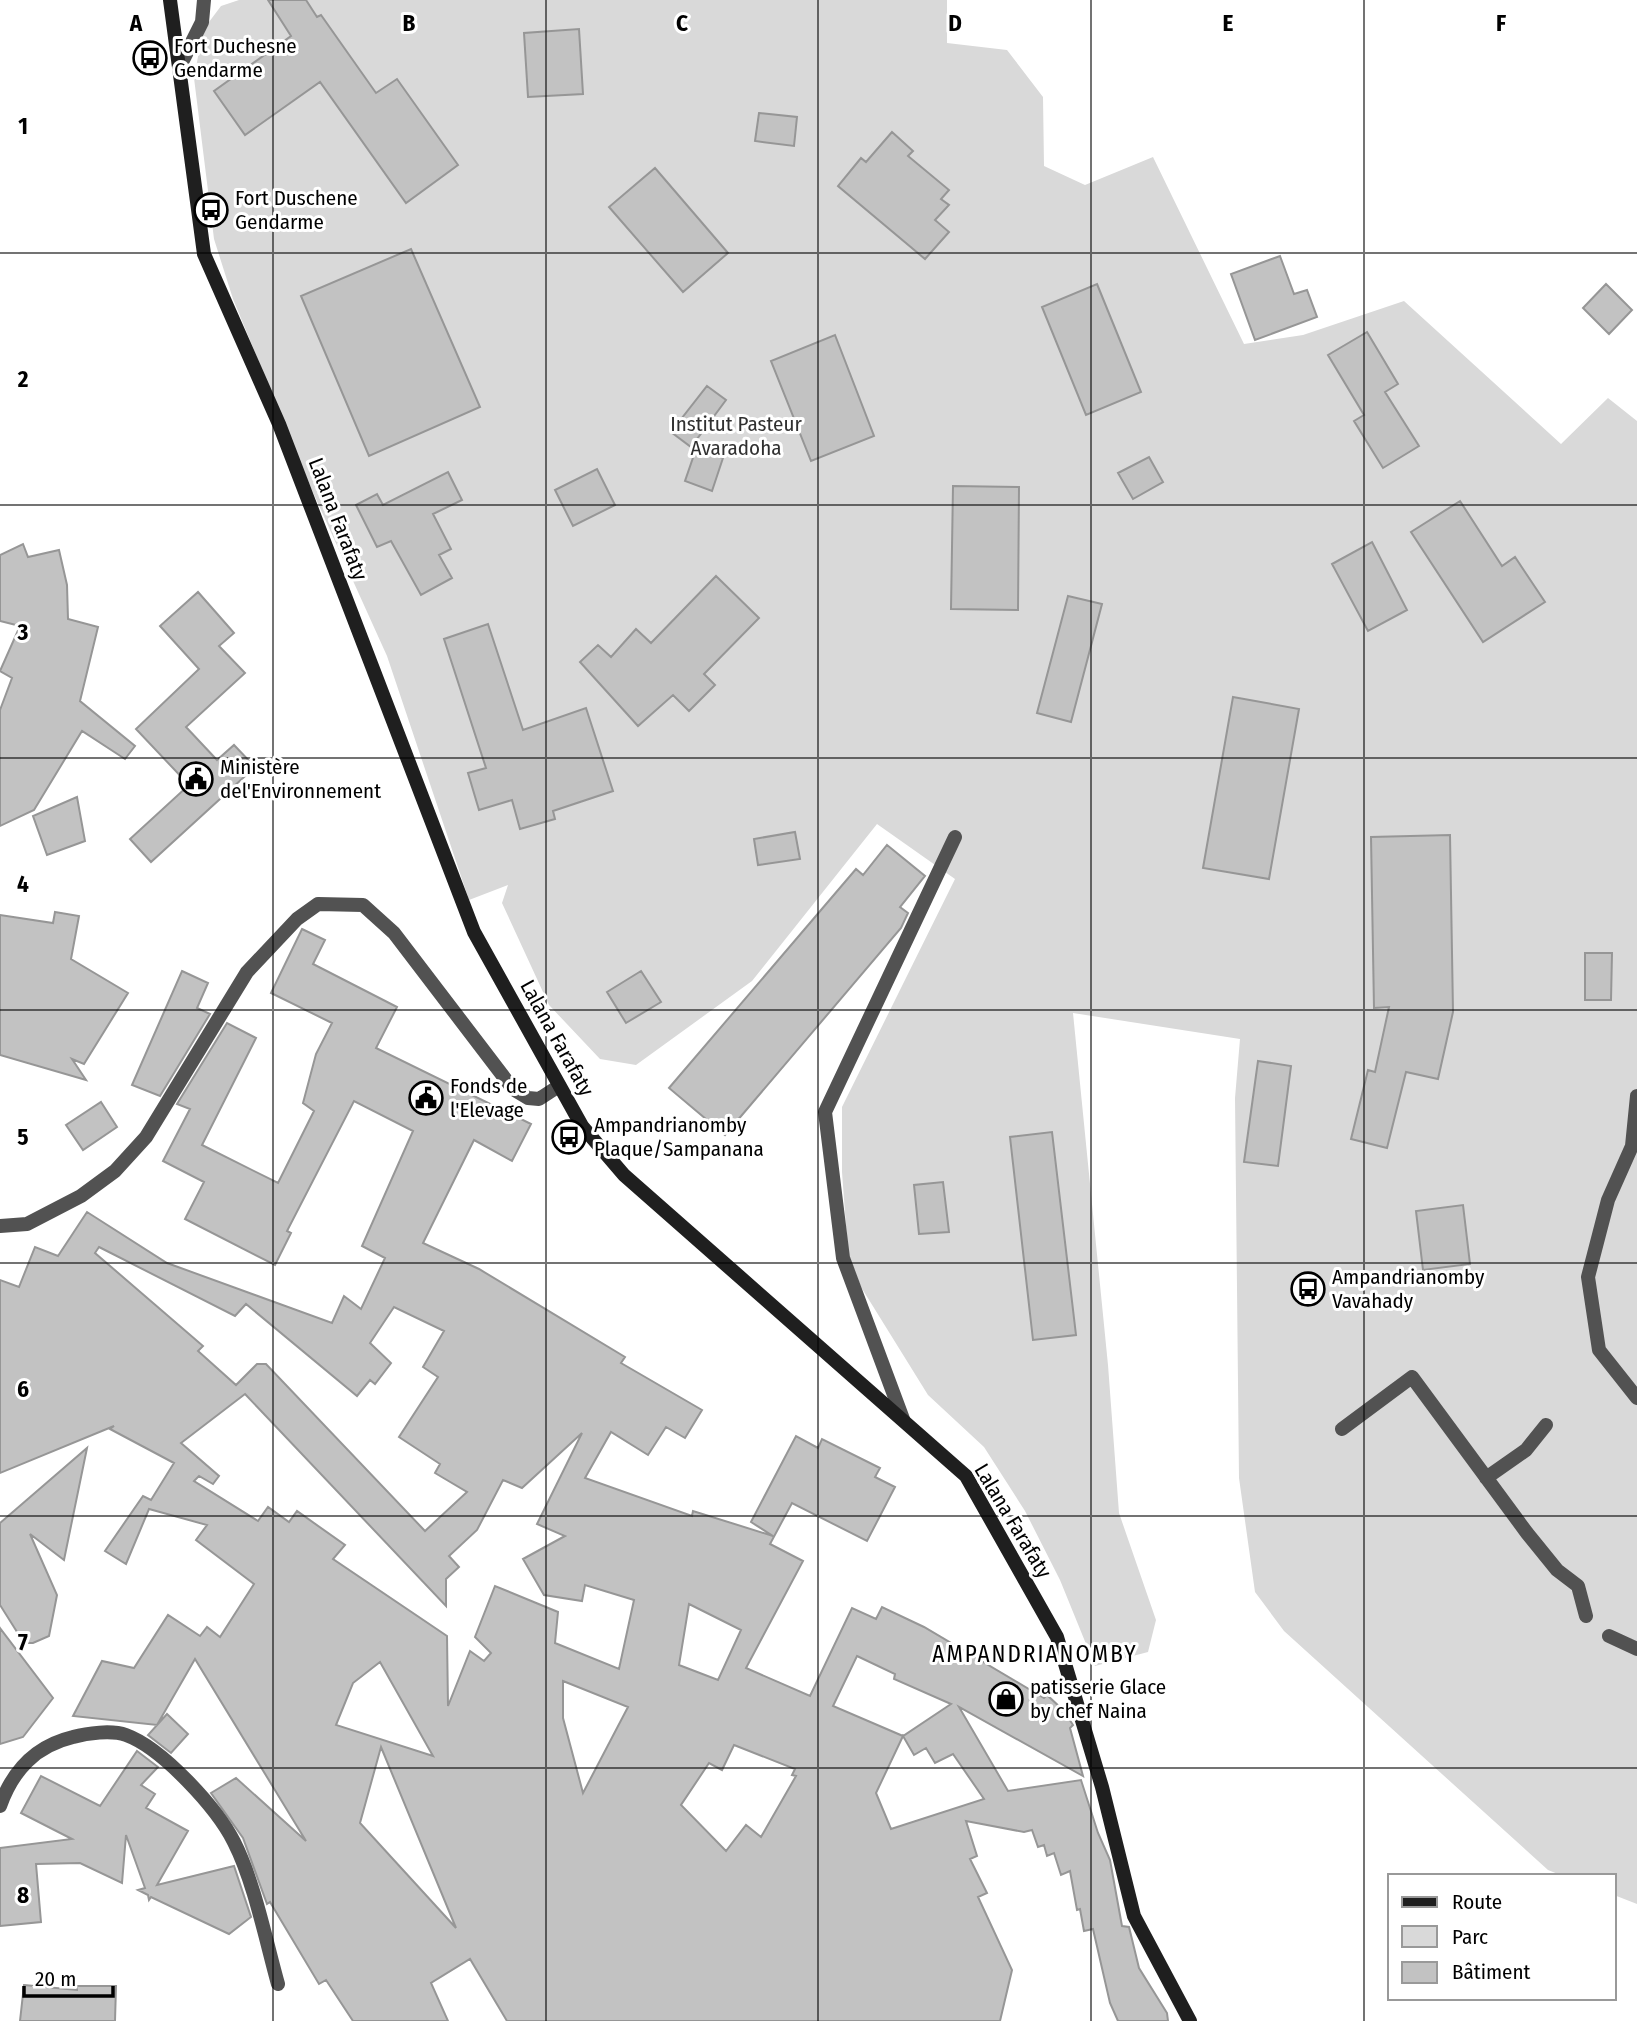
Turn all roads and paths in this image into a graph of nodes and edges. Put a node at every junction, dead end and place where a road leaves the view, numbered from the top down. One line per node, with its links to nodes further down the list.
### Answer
1 (170, 0): 3 (main road, Lalana Farafaty)
2 (204, 0): 3 (street)
3 (181, 64): 5 (main road, Lalana Farafaty)
4 (955, 836): 9 (street)
5 (559, 1086): 7 (street); 9 (main road, Lalana Farafaty)
6 (1637, 1096): 8 (street)
7 (0, 1226)
8 (1637, 1398)
9 (903, 1419): 18 (main road, Lalana Farafaty)
10 (1546, 1426): 12 (street)
11 (1342, 1429): 12 (street)
12 (1486, 1478): 13 (street)
13 (1586, 1616)
14 (1609, 1636): 15 (street)
15 (1637, 1649)
16 (0, 1806): 17 (street)
17 (278, 1984)
18 (1190, 2021)

